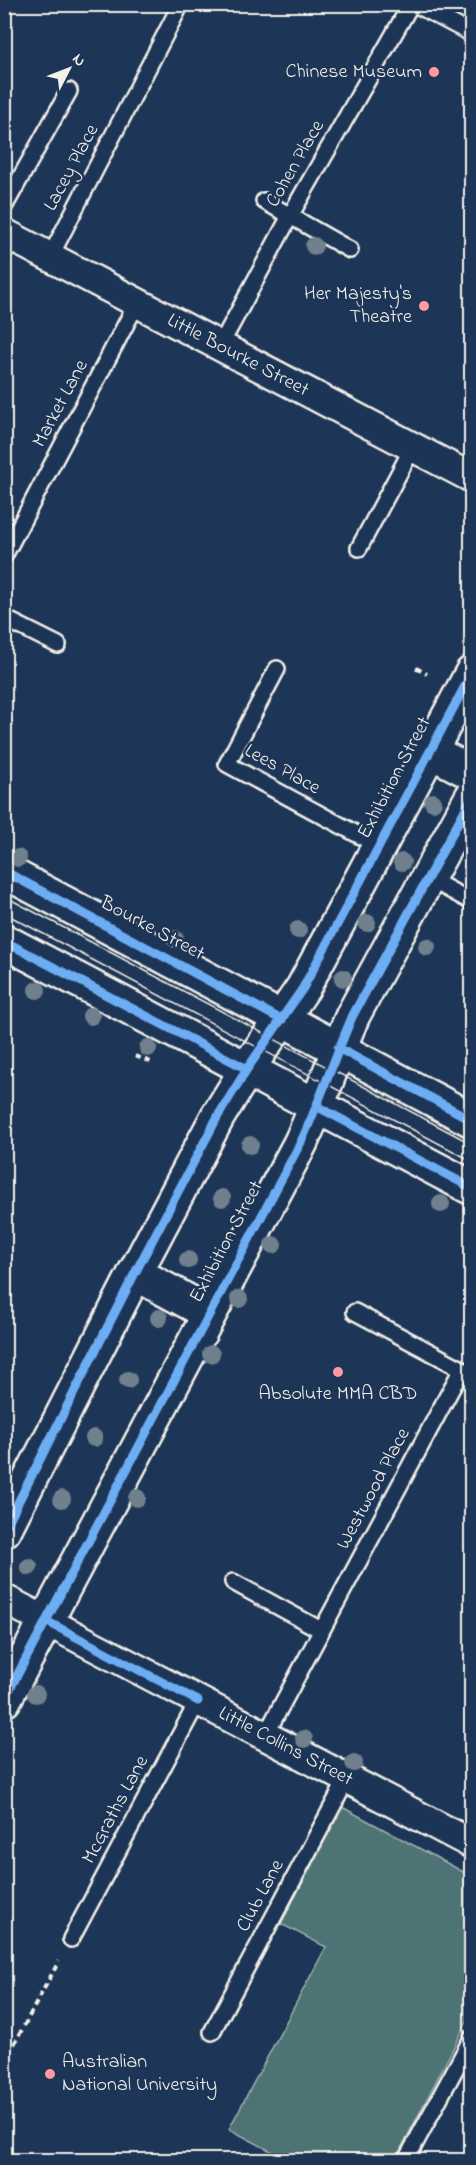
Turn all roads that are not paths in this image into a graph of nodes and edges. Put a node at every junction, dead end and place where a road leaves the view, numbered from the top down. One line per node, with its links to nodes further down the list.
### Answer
1 (182, 4): 10 (lane, Lacey Place)
2 (413, 4): 3 (lane); 7 (lane, Cohen Place)
3 (471, 34)
4 (69, 91): 6 (lane)
5 (264, 201): 7 (lane)
6 (4, 207)
7 (290, 216): 9 (lane); 12 (lane, Cohen Place)
8 (4, 233): 10 (street, Little Bourke Street)
9 (350, 250)
10 (50, 256): 11 (street, Little Bourke Street)
11 (137, 303): 12 (street, Little Bourke Street); 16 (lane, Market Lane)
12 (220, 346): 13 (street, Little Bourke Street)
13 (413, 447): 14 (street, Little Bourke Street); 15 (lane)
14 (471, 478)
15 (359, 548)
16 (4, 556)
17 (4, 618): 18 (lane)
18 (58, 645)
19 (277, 669): 24 (lane, Lees Place)
20 (471, 673): 21 (street, Exhibition Street)
21 (430, 751): 22 (street); 24 (street, Exhibition Street)
22 (471, 773)
23 (471, 797): 26 (street, Exhibition Street)
24 (379, 846): 29 (street, Exhibition Street)
25 (4, 871): 29 (street, Bourke Street)
26 (428, 878): 27 (lane); 30 (street, Exhibition Street)
27 (471, 902)
28 (4, 940): 31 (street)
29 (282, 1020): 30 (street, Bourke Street); 31 (street, Exhibition Street)
30 (338, 1048): 32 (street, Exhibition Street); 33 (street, Bourke Street)
31 (247, 1069): 32 (street); 35 (street, Exhibition Street)
32 (318, 1107): 34 (street); 37 (street, Exhibition Street)
33 (471, 1120)
34 (471, 1188)
35 (135, 1272): 37 (street); 38 (street, Exhibition Street)
36 (355, 1312): 42 (lane, Westwood Place)
37 (209, 1313): 41 (street, Exhibition Street)
38 (4, 1530)
39 (233, 1582): 42 (lane)
40 (4, 1599): 41 (street, Little Collins Street)
41 (46, 1621): 43 (street, Exhibition Street); 44 (street, Little Collins Street)
42 (321, 1630): 45 (lane, Westwood Place)
43 (4, 1700)
44 (198, 1701): 45 (street, Little Collins Street); 48 (lane, McGraths Lane)
45 (265, 1736): 46 (street, Little Collins Street)
46 (347, 1779): 47 (street, Little Collins Street); 49 (lane, Club Lane)
47 (471, 1844)
48 (71, 1939)
49 (212, 2032)
50 (471, 2038): 51 (lane)
51 (406, 2160)

